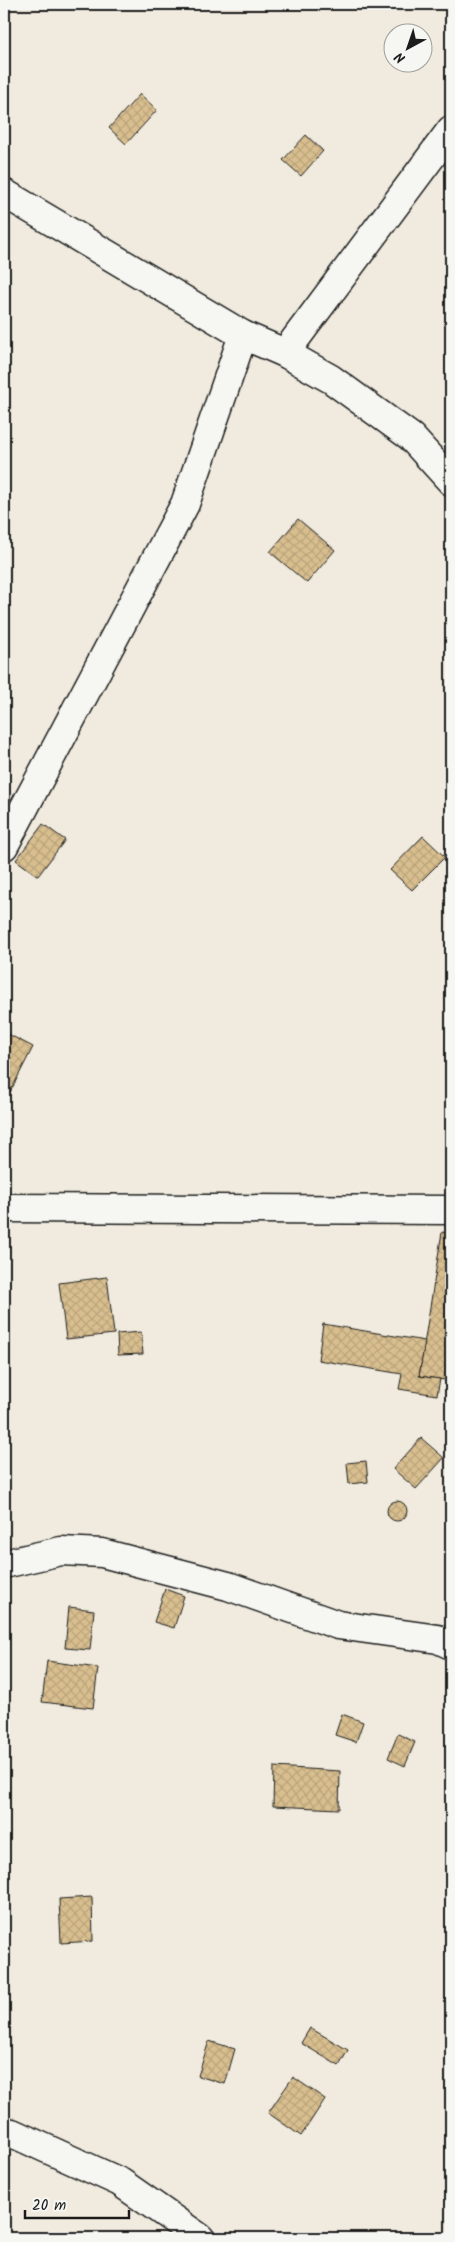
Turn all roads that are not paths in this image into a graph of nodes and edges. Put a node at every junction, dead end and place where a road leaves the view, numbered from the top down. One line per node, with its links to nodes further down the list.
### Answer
1 (451, 130): 4 (street)
2 (4, 193): 3 (street)
3 (243, 335): 4 (street); 6 (street)
4 (285, 353): 5 (street)
5 (451, 481)
6 (4, 846)
7 (4, 1208): 8 (street)
8 (451, 1210)
9 (4, 1564): 10 (street)
10 (451, 1645)
11 (4, 2131): 12 (street)
12 (200, 2238)

